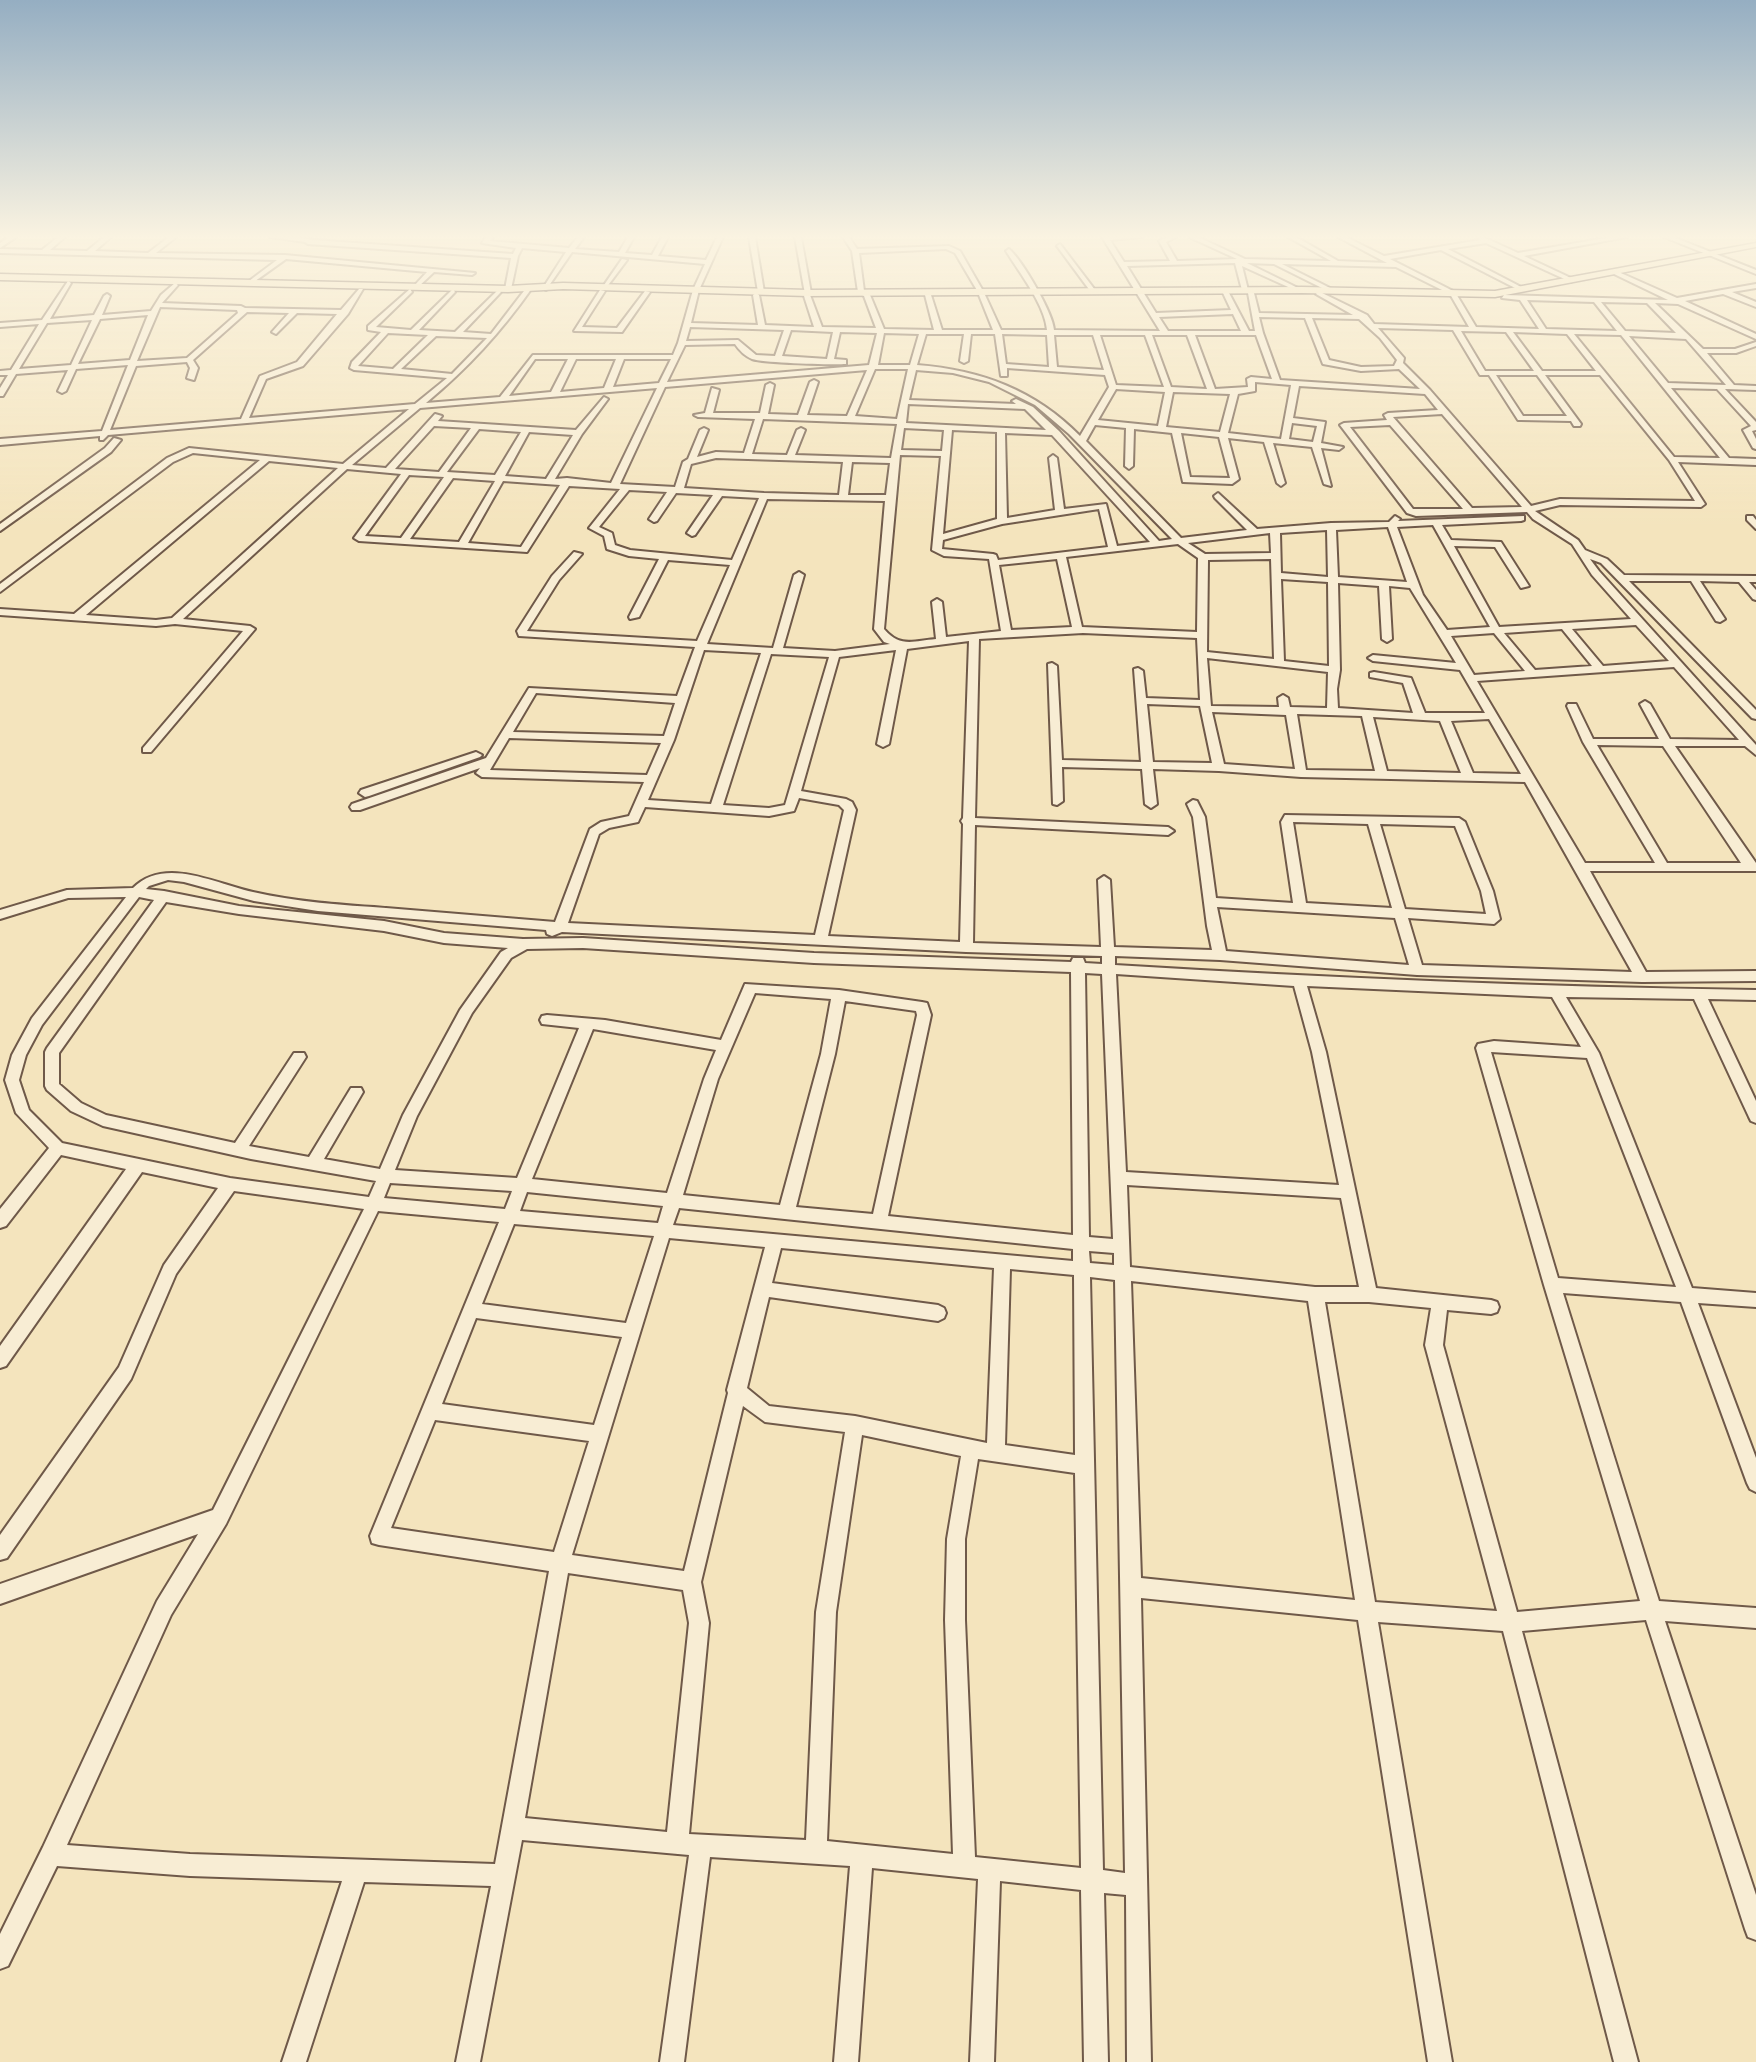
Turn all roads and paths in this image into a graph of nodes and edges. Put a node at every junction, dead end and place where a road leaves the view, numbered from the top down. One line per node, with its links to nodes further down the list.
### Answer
1 (36, 333): 51 (street)
2 (88, 333): 48 (street)
3 (145, 333): 44 (street)
4 (218, 333): 40 (street)
5 (327, 333): 94 (street)
6 (384, 333): 52 (street)
7 (425, 333): 29 (street)
8 (495, 333): 32 (street)
9 (685, 333): 33 (street)
10 (739, 333): 34 (street)
11 (786, 333): 41 (street)
12 (836, 333): 43 (street)
13 (881, 333): 45 (street)
14 (923, 333): 50 (street)
15 (968, 333): 42 (street)
16 (998, 333): 47 (street)
17 (1051, 333): 49 (street)
18 (1096, 333): 54 (street)
19 (1148, 333): 74 (street)
20 (1190, 333): 75 (street)
21 (1259, 333): 62 (street)
22 (1315, 333): 46 (street)
23 (1381, 333): 46 (street)
24 (1459, 333): 55 (street)
25 (1510, 333): 56 (street)
26 (1570, 333): 57 (street)
27 (1623, 333): 63 (street)
28 (1630, 333): 31 (street)
29 (433, 334): 30 (street); 52 (street)
30 (457, 334): 32 (street)
31 (1683, 335): 36 (street)
32 (493, 336): 58 (street)
33 (682, 342): 34 (street); 39 (street)
34 (738, 342): 41 (street)
35 (1756, 344): 36 (street)
36 (1699, 351): 69 (street)
37 (573, 357): 38 (street); 79 (street); 81 (street)
38 (621, 357): 39 (street); 80 (street)
39 (675, 358): 71 (street)
40 (189, 360): 44 (street); 60 (street)
41 (777, 360): 43 (street)
42 (964, 361)
43 (830, 362): 45 (street)
44 (134, 363): 48 (street); 113 (street)
45 (874, 365): 50 (street); 59 (street); 71 (street)
46 (1400, 365): 77 (street)
47 (1004, 366): 49 (street); 65 (street)
48 (72, 368): 51 (street); 73 (street)
49 (1053, 368): 54 (street)
50 (911, 370): 59 (street); 65 (street); 82 (street); 84 (street)
51 (12, 372): 53 (street); 78 (street)
52 (394, 372): 58 (street)
53 (0, 373)
54 (1110, 373): 68 (street)
55 (1491, 373): 56 (street); 56 (street)
56 (1542, 373): 57 (street)
57 (1602, 373): 131 (street)
58 (454, 376): 83 (street)
59 (867, 377): 61 (street); 92 (street)
60 (191, 378)
61 (814, 382): 64 (street); 91 (street)
62 (1277, 382): 66 (street); 76 (street)
63 (1664, 384): 67 (street); 132 (street)
64 (770, 385): 72 (street); 89 (street)
65 (1004, 385): 108 (street)
66 (1295, 385): 77 (street); 93 (street)
67 (1718, 386): 69 (street); 102 (street)
68 (1113, 387): 74 (street); 95 (street)
69 (1732, 387): 70 (street)
70 (1756, 388)
71 (660, 390): 72 (street); 80 (street); 144 (street)
72 (715, 390): 88 (street)
73 (62, 391)
74 (1169, 391): 75 (street); 105 (street)
75 (1212, 392): 76 (street)
76 (1234, 392): 112 (street)
77 (1427, 392): 86 (street)
78 (0, 394)
79 (554, 395): 80 (street); 81 (street)
80 (606, 395): 85 (street); 110 (street)
81 (502, 400): 83 (street)
82 (906, 402): 84 (street); 98 (street)
83 (417, 407): 90 (street); 94 (street)
84 (1027, 407): 111 (street)
85 (441, 412): 90 (street); 97 (street)
86 (1442, 412): 96 (street); 157 (street)
87 (698, 415): 88 (street)
88 (708, 415): 89 (street)
89 (762, 415): 91 (street); 124 (street)
90 (404, 416): 114 (street); 135 (street)
91 (802, 416): 92 (street)
92 (850, 418): 98 (street)
93 (1290, 419): 118 (street); 119 (street)
94 (244, 421): 113 (street)
95 (1093, 422): 100 (street); 117 (street)
96 (1392, 422): 154 (street); 156 (street)
97 (433, 423): 99 (street); 136 (street)
98 (901, 424): 101 (street); 125 (street)
99 (477, 426): 103 (street); 138 (street)
100 (1130, 426): 105 (street); 134 (street)
101 (947, 427): 104 (street); 123 (street)
102 (1756, 427): 120 (street)
103 (527, 429): 110 (street); 139 (street)
104 (1001, 429): 111 (street); 159 (street)
105 (1161, 429): 109 (street)
106 (704, 430): 127 (street)
107 (801, 430): 126 (street)
108 (1070, 430): 111 (street); 117 (street)
109 (1176, 430): 112 (street); 112 (street)
110 (578, 433): 140 (street)
111 (1054, 433): 147 (street)
112 (1223, 436): 115 (street)
113 (103, 437): 114 (street); 116 (street); 122 (street)
114 (117, 440): 163 (street)
115 (1268, 440): 118 (street); 142 (street)
116 (0, 442)
117 (1081, 442): 168 (street)
118 (1284, 442): 119 (street)
119 (1315, 445): 121 (street); 143 (street)
120 (1756, 446)
121 (1339, 447)
122 (0, 450)
123 (945, 454): 125 (street); 167 (street)
124 (747, 456): 126 (street); 127 (street)
125 (894, 456): 130 (street); 152 (street)
126 (790, 457): 130 (street)
127 (692, 458): 146 (street)
128 (1053, 458): 155 (street)
129 (266, 459): 135 (street); 192 (street); 197 (street)
130 (848, 459): 151 (street)
131 (1672, 459): 132 (street); 157 (street)
132 (1727, 461): 133 (street)
133 (1756, 462)
134 (1129, 466)
135 (344, 467): 136 (street); 199 (street)
136 (388, 471): 137 (street)
137 (407, 472): 138 (street); 169 (street)
138 (447, 474): 139 (street); 169 (street)
139 (500, 477): 140 (street); 172 (street)
140 (550, 480): 141 (street)
141 (567, 481): 144 (street); 172 (street)
142 (1281, 483)
143 (1328, 484)
144 (615, 485): 145 (street)
145 (627, 485): 146 (street); 177 (street)
146 (676, 489): 148 (street); 158 (street)
147 (1108, 492): 153 (street); 171 (street)
148 (719, 493): 149 (street); 166 (street)
149 (764, 496): 151 (street); 180 (street)
150 (1218, 496): 165 (street)
151 (843, 497): 152 (street)
152 (889, 498): 211 (street)
153 (1096, 507): 155 (street); 173 (street)
154 (1468, 509): 156 (street); 157 (street)
155 (1060, 512): 159 (street)
156 (1413, 512): 161 (street)
157 (1534, 513): 160 (street); 174 (street)
158 (654, 519)
159 (1002, 520): 167 (street)
160 (1436, 522): 161 (street); 170 (street)
161 (1392, 524): 162 (street); 190 (street)
162 (1331, 526): 164 (street); 188 (street)
163 (0, 528)
164 (1275, 530): 165 (street); 176 (street)
165 (1254, 532): 168 (street)
166 (692, 533)
167 (938, 538): 181 (street)
168 (1179, 541): 171 (street); 179 (street)
169 (403, 542): 172 (street)
170 (1447, 543): 191 (street); 202 (street)
171 (1157, 544): 173 (street)
172 (462, 545)
173 (1113, 550): 178 (street)
174 (1583, 552): 184 (street); 200 (street)
175 (577, 554): 210 (street)
176 (1276, 556): 179 (street); 183 (street)
177 (665, 557): 180 (street); 196 (street)
178 (1061, 557): 181 (street); 203 (street)
179 (1203, 557): 206 (street)
180 (736, 563): 210 (street)
181 (995, 564): 204 (street)
182 (799, 575): 212 (street)
183 (1277, 576): 188 (street); 216 (street)
184 (1621, 578): 185 (street); 233 (street)
185 (1694, 579): 187 (street); 198 (street)
186 (1756, 579): 187 (street)
187 (1743, 580): 193 (street)
188 (1332, 581): 189 (street); 221 (street)
189 (1384, 584): 190 (street); 208 (street)
190 (1411, 585): 205 (street)
191 (1524, 586)
192 (0, 589)
193 (1756, 597)
194 (937, 601): 209 (street)
195 (0, 612): 197 (street)
196 (634, 617)
197 (76, 618): 199 (street)
198 (1720, 619)
199 (174, 621): 247 (street)
200 (1637, 622): 201 (street); 217 (street)
201 (1564, 625): 202 (street); 220 (street)
202 (1495, 628): 205 (street); 223 (street)
203 (1078, 631): 204 (street); 206 (street)
204 (1006, 633): 207 (street)
205 (1444, 634): 219 (street)
206 (1203, 635): 214 (street)
207 (974, 637): 209 (street); 265 (street)
208 (1387, 639)
209 (941, 641): 211 (street)
210 (702, 646): 212 (street); 227 (street)
211 (902, 646): 213 (street); 244 (street)
212 (772, 650): 213 (street); 264 (street)
213 (835, 654): 258 (street)
214 (1202, 654): 216 (street); 230 (street)
215 (1373, 658): 219 (street)
216 (1279, 663): 221 (street)
217 (1674, 664): 220 (street); 235 (street)
218 (1052, 666): 249 (street)
219 (1462, 667): 225 (street)
220 (1600, 669): 223 (street)
221 (1335, 670): 232 (street)
222 (1138, 671): 228 (street)
223 (1532, 673): 225 (street)
224 (1374, 675): 237 (street)
225 (1469, 678): 238 (street)
226 (1283, 698): 234 (street)
227 (681, 700): 240 (street); 241 (street)
228 (1143, 701): 230 (street); 250 (street)
229 (1645, 704): 243 (street)
230 (1206, 706): 234 (street); 251 (street)
231 (1572, 706): 242 (street)
232 (1333, 711): 234 (street); 236 (street)
233 (1754, 711): 235 (street)
234 (1288, 712): 252 (street)
235 (1717, 712): 246 (street)
236 (1367, 714): 237 (street); 253 (street)
237 (1420, 716): 239 (street)
238 (1492, 716): 239 (street); 255 (street)
239 (1444, 718): 254 (street)
240 (506, 735): 241 (street); 245 (street)
241 (668, 740): 256 (street)
242 (1588, 742): 243 (street); 268 (street)
243 (1667, 743): 246 (street); 270 (street)
244 (883, 744)
245 (499, 747): 248 (street); 257 (street)
246 (1752, 748)
247 (147, 750)
248 (490, 760): 256 (street); 263 (street)
249 (1056, 763): 250 (street); 259 (street)
250 (1147, 766): 251 (street); 261 (street)
251 (1219, 766): 252 (street)
252 (1301, 773): 253 (street)
253 (1382, 775): 254 (street)
254 (1468, 775): 255 (street)
255 (1530, 778): 269 (street)
256 (651, 779): 260 (street)
257 (365, 793)
258 (795, 794): 264 (street); 279 (street)
259 (1057, 801)
260 (642, 803): 264 (street); 278 (street)
261 (1151, 804)
262 (1193, 804): 274 (street)
263 (356, 807)
264 (716, 808)
265 (967, 821): 267 (street); 281 (street)
266 (1373, 821): 275 (street); 276 (street); 276 (street)
267 (1168, 831)
268 (1662, 866): 269 (street); 270 (street)
269 (1581, 867): 287 (street)
270 (1753, 868)
271 (1104, 880): 284 (street)
272 (136, 892): 273 (street); 277 (street); 278 (street); 300 (street)
273 (164, 895): 280 (street); 301 (street)
274 (1210, 902): 275 (street); 282 (street)
275 (1300, 907): 276 (street)
276 (1398, 914): 285 (street)
277 (0, 915)
278 (560, 927): 279 (street); 280 (street)
279 (821, 939): 281 (street)
280 (523, 944): 283 (street); 304 (street)
281 (966, 947): 283 (street)
282 (1220, 955): 284 (street); 285 (street)
283 (1078, 959): 284 (street); 317 (street)
284 (1108, 960): 288 (street); 305 (street)
285 (1417, 970): 287 (street)
286 (1756, 976): 287 (street)
287 (1642, 977)
288 (1298, 981): 289 (street); 308 (street)
289 (1556, 992): 291 (street); 296 (street)
290 (839, 995): 295 (street); 311 (street); 314 (street)
291 (1699, 995): 292 (street); 299 (street)
292 (1756, 995)
293 (547, 1020): 294 (street)
294 (588, 1024): 295 (street); 307 (street)
295 (724, 1046): 309 (street)
296 (1592, 1053): 322 (street); 326 (street)
297 (299, 1057): 301 (street)
298 (356, 1092): 302 (street)
299 (1756, 1117)
300 (58, 1148): 303 (street); 313 (street)
301 (239, 1150): 302 (street)
302 (313, 1164): 304 (street)
303 (138, 1165): 306 (street); 333 (street)
304 (384, 1176): 307 (street); 310 (street)
305 (1121, 1178): 308 (street); 318 (street)
306 (230, 1184): 310 (street); 343 (street)
307 (523, 1185): 309 (street); 312 (street)
308 (1348, 1192): 325 (street)
309 (672, 1201): 311 (street); 315 (street)
310 (374, 1204): 312 (street); 342 (street)
311 (786, 1213): 314 (street)
312 (511, 1215): 315 (street); 330 (street)
313 (0, 1220)
314 (879, 1223): 317 (street)
315 (662, 1232): 316 (street); 332 (street)
316 (774, 1242): 319 (street); 323 (street)
317 (1082, 1244): 318 (street); 320 (street)
318 (1122, 1247): 321 (street)
319 (1003, 1262): 320 (street); 339 (street)
320 (1083, 1269): 321 (street); 340 (street)
321 (1122, 1274): 324 (street); 346 (street)
322 (1552, 1285): 326 (street); 348 (street)
323 (761, 1289): 331 (street); 334 (street)
324 (1314, 1294): 325 (street); 349 (street)
325 (1369, 1295): 328 (street)
326 (1688, 1295): 327 (street); 341 (street)
327 (1756, 1300)
328 (1440, 1302): 329 (street); 351 (street)
329 (1491, 1307)
330 (473, 1310): 332 (street); 335 (street)
331 (938, 1313)
332 (632, 1331): 337 (street)
333 (0, 1360)
334 (736, 1390): 336 (street); 345 (street)
335 (430, 1411): 337 (street); 344 (street)
336 (855, 1425): 338 (street); 355 (street)
337 (598, 1434): 344 (street)
338 (971, 1449): 339 (street); 358 (street)
339 (996, 1452): 340 (street)
340 (1084, 1465): 362 (street)
341 (1756, 1483)
342 (219, 1517): 347 (street); 356 (street)
343 (0, 1550)
344 (561, 1562): 345 (street); 352 (street)
345 (691, 1582): 353 (street)
346 (1132, 1587): 349 (street); 363 (street)
347 (0, 1594)
348 (1652, 1610): 350 (street); 351 (street); 364 (street)
349 (1367, 1611): 351 (street); 373 (street)
350 (1756, 1618)
351 (1510, 1622): 374 (street)
352 (513, 1829): 353 (street); 361 (street)
353 (677, 1844): 354 (street)
354 (701, 1845): 355 (street); 368 (street)
355 (816, 1851): 357 (street)
356 (51, 1855): 360 (street); 365 (street)
357 (862, 1855): 358 (street); 369 (street)
358 (964, 1865): 359 (street)
359 (989, 1868): 362 (street); 370 (street)
360 (357, 1870): 361 (street); 366 (street)
361 (504, 1875): 367 (street)
362 (1092, 1878): 363 (street); 371 (street)
363 (1137, 1885): 372 (street)
364 (1756, 1929)
365 (0, 1958)
366 (294, 2062)
367 (468, 2062)
368 (672, 2062)
369 (846, 2062)
370 (982, 2062)
371 (1096, 2062)
372 (1139, 2062)
373 (1440, 2062)
374 (1626, 2062)

